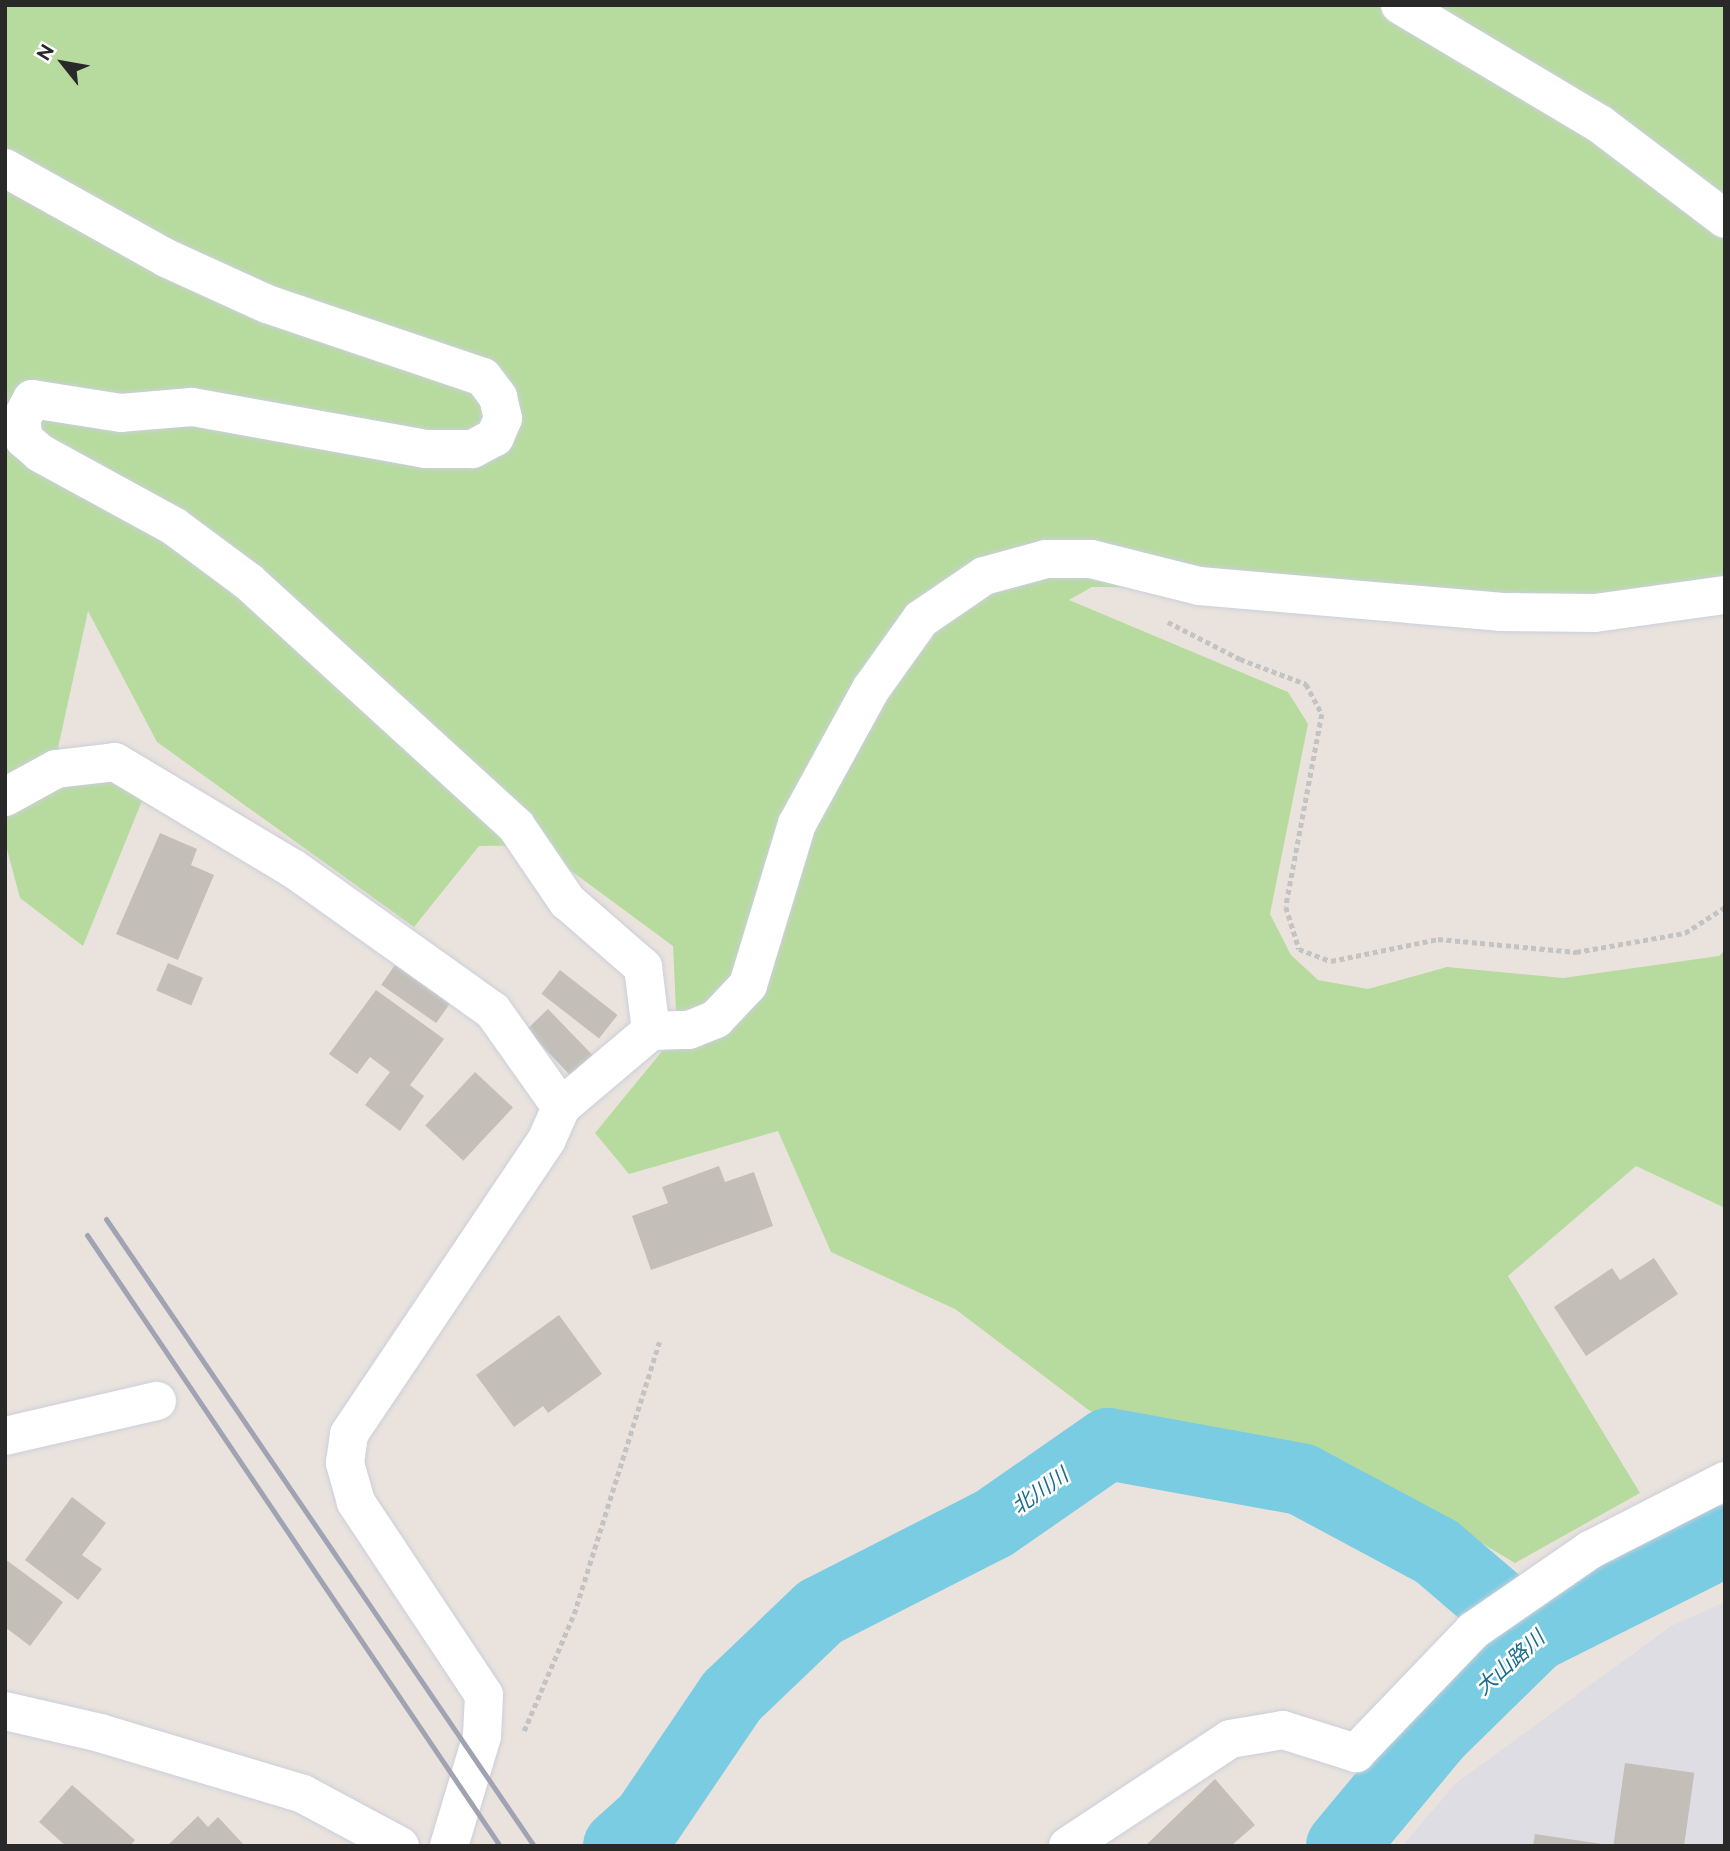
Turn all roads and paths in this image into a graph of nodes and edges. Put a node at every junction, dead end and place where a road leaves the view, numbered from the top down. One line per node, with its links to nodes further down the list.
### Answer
1 (1400, 5): 3 (street)
2 (5, 168): 8 (street)
3 (1725, 219)
4 (1725, 595): 8 (street)
5 (1159, 617): 7 (path)
6 (5, 797): 9 (street)
7 (1725, 907)
8 (651, 1031): 9 (street)
9 (561, 1107): 17 (street)
10 (659, 1342): 15 (path)
11 (157, 1401): 12 (street)
12 (5, 1436)
13 (1725, 1481): 18 (street)
14 (5, 1711): 16 (street)
15 (520, 1739)
16 (400, 1846)
17 (449, 1846)
18 (1068, 1846)

